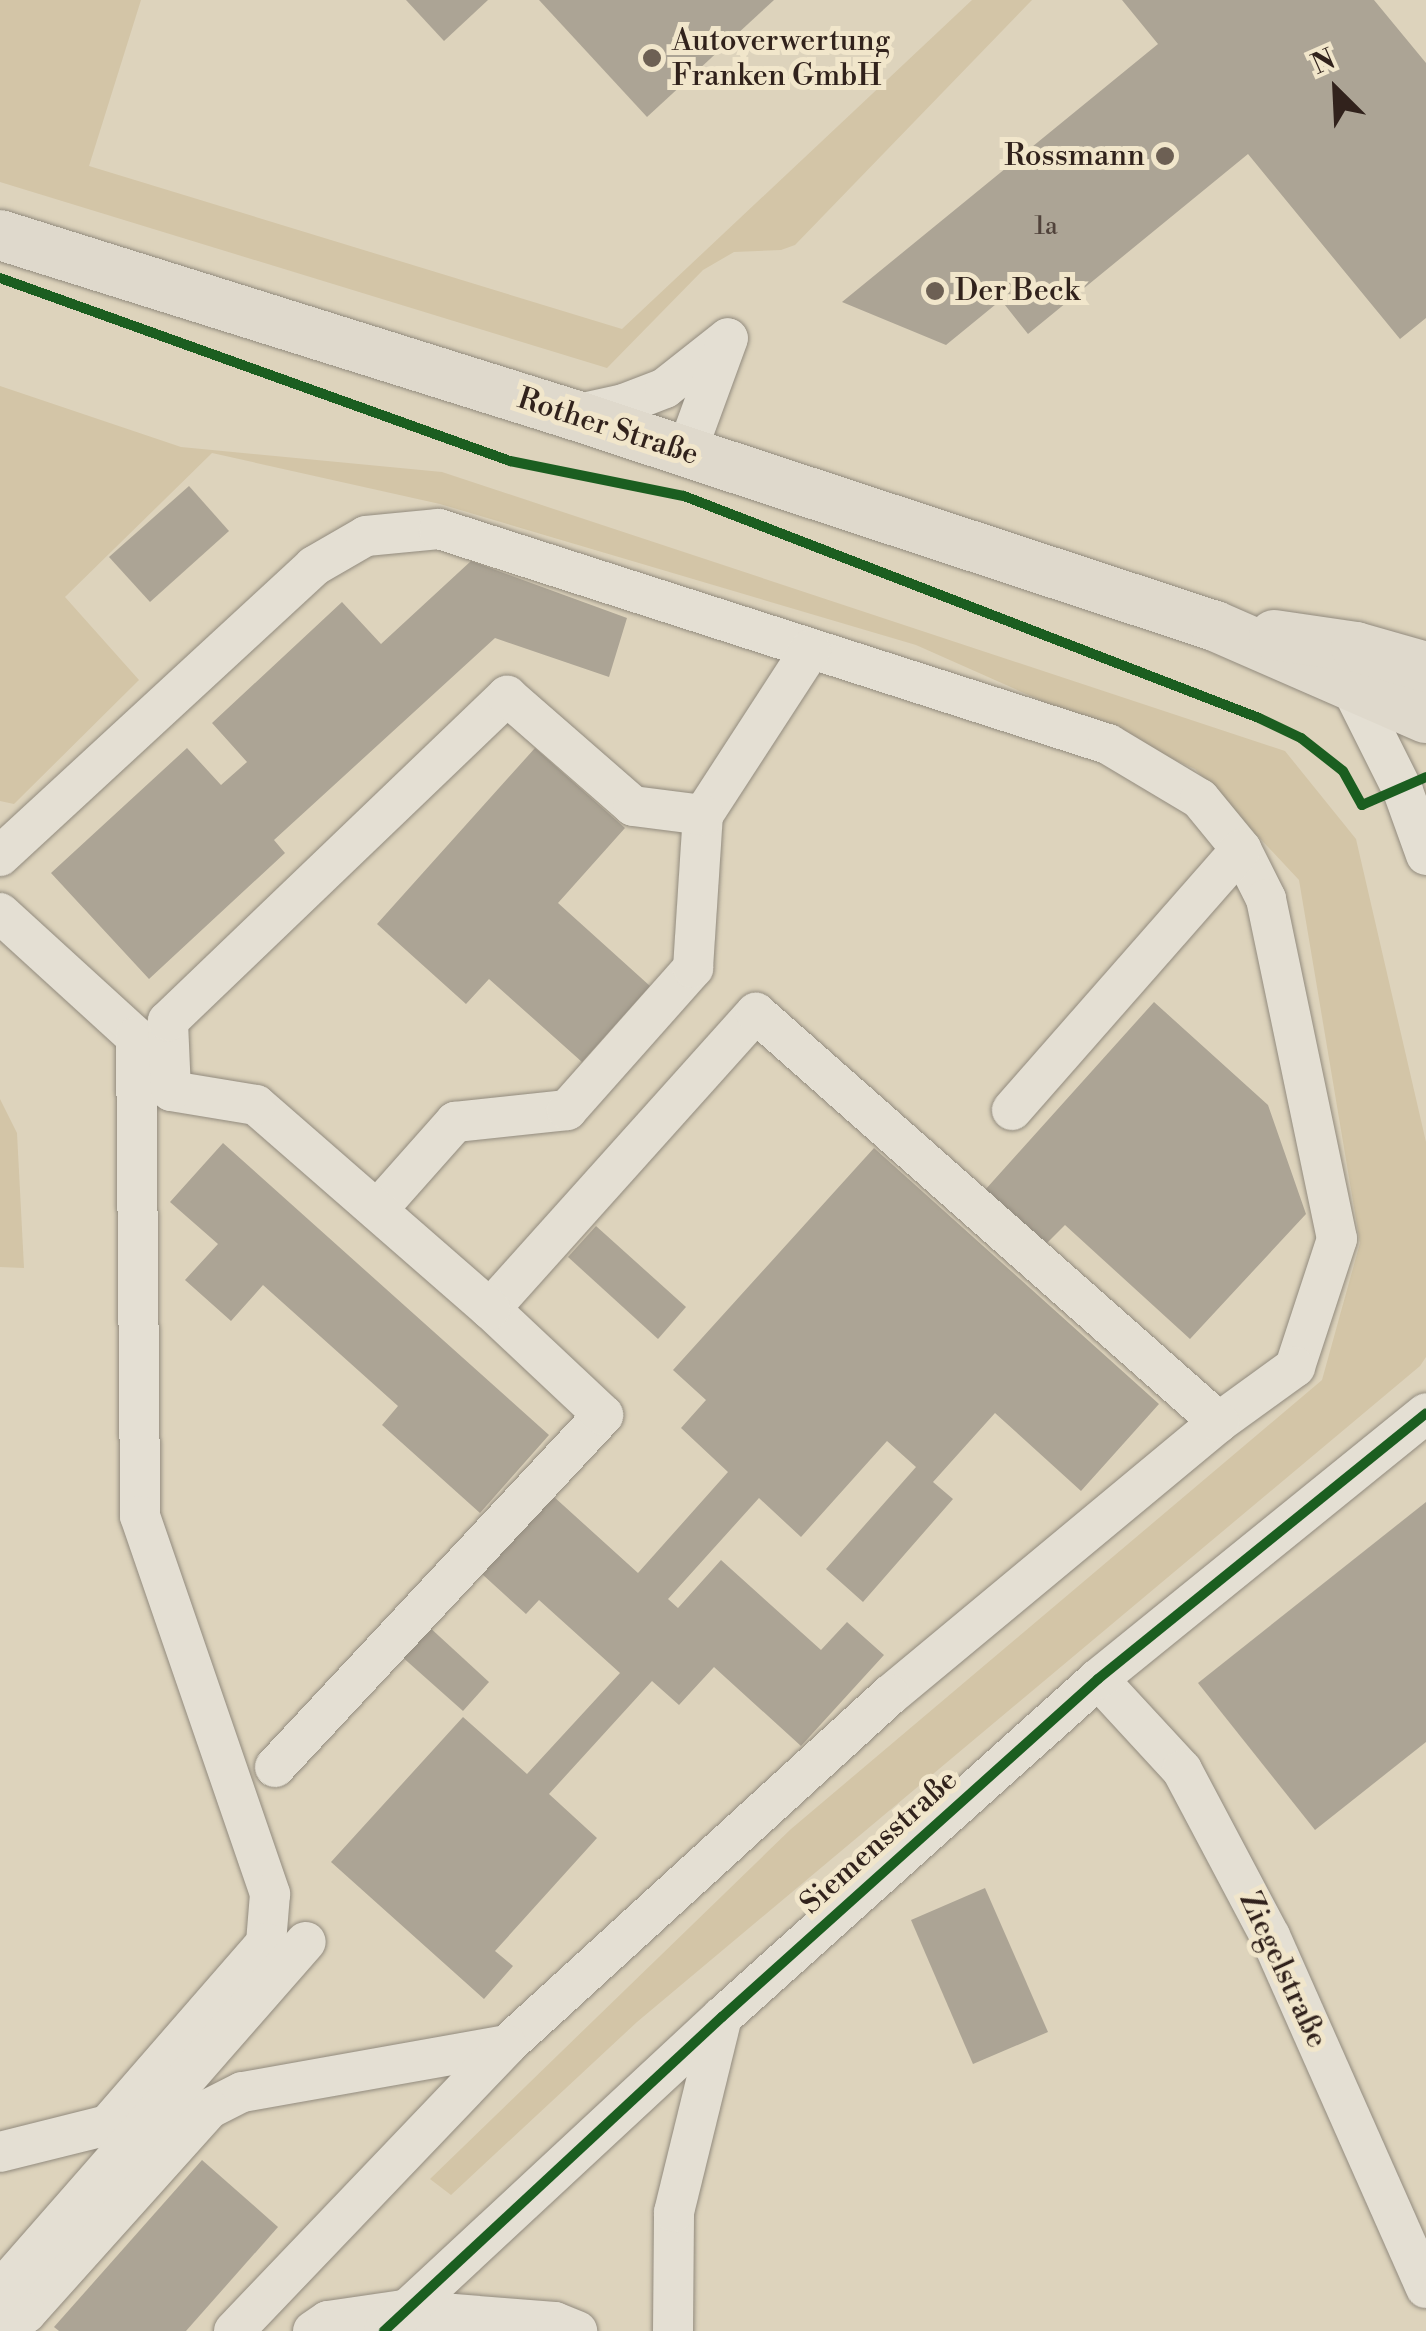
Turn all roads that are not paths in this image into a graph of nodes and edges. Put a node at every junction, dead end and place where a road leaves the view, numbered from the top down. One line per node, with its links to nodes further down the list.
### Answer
1 (0, 235): 2 (main road, Rother Straße)
2 (574, 415): 3 (main road, Rother Straße); 3 (street)
3 (686, 453): 4 (main road, Rother Straße)
4 (1215, 626): 6 (main road, Rother Straße); 7 (main road, Rother Straße)
5 (810, 650): 9 (street); 10 (street); 12 (street)
6 (1426, 667)
7 (1352, 689): 8 (main road, Rother Straße); 11 (street)
8 (1426, 718)
9 (703, 815): 15 (street); 15 (street)
10 (1241, 849): 14 (street); 18 (street)
11 (1426, 855)
12 (0, 856)
13 (0, 912): 24 (street)
14 (1012, 1110)
15 (377, 1210): 16 (street)
16 (490, 1309): 18 (street); 20 (street)
17 (1426, 1413): 19 (street, Siemensstraße)
18 (1218, 1422): 23 (street)
19 (1098, 1679): 22 (street, Siemensstraße); 25 (street, Ziegelstraße)
20 (275, 1767)
21 (306, 1942): 26 (street)
22 (722, 2017): 27 (street, Siemensstraße); 32 (street)
23 (507, 2045): 28 (street); 29 (street)
24 (0, 2152)
25 (1426, 2288)
26 (0, 2291)
27 (393, 2321): 30 (street); 31 (street)
28 (0, 2330)
29 (234, 2331)
30 (313, 2331)
31 (577, 2331)
32 (673, 2331)

